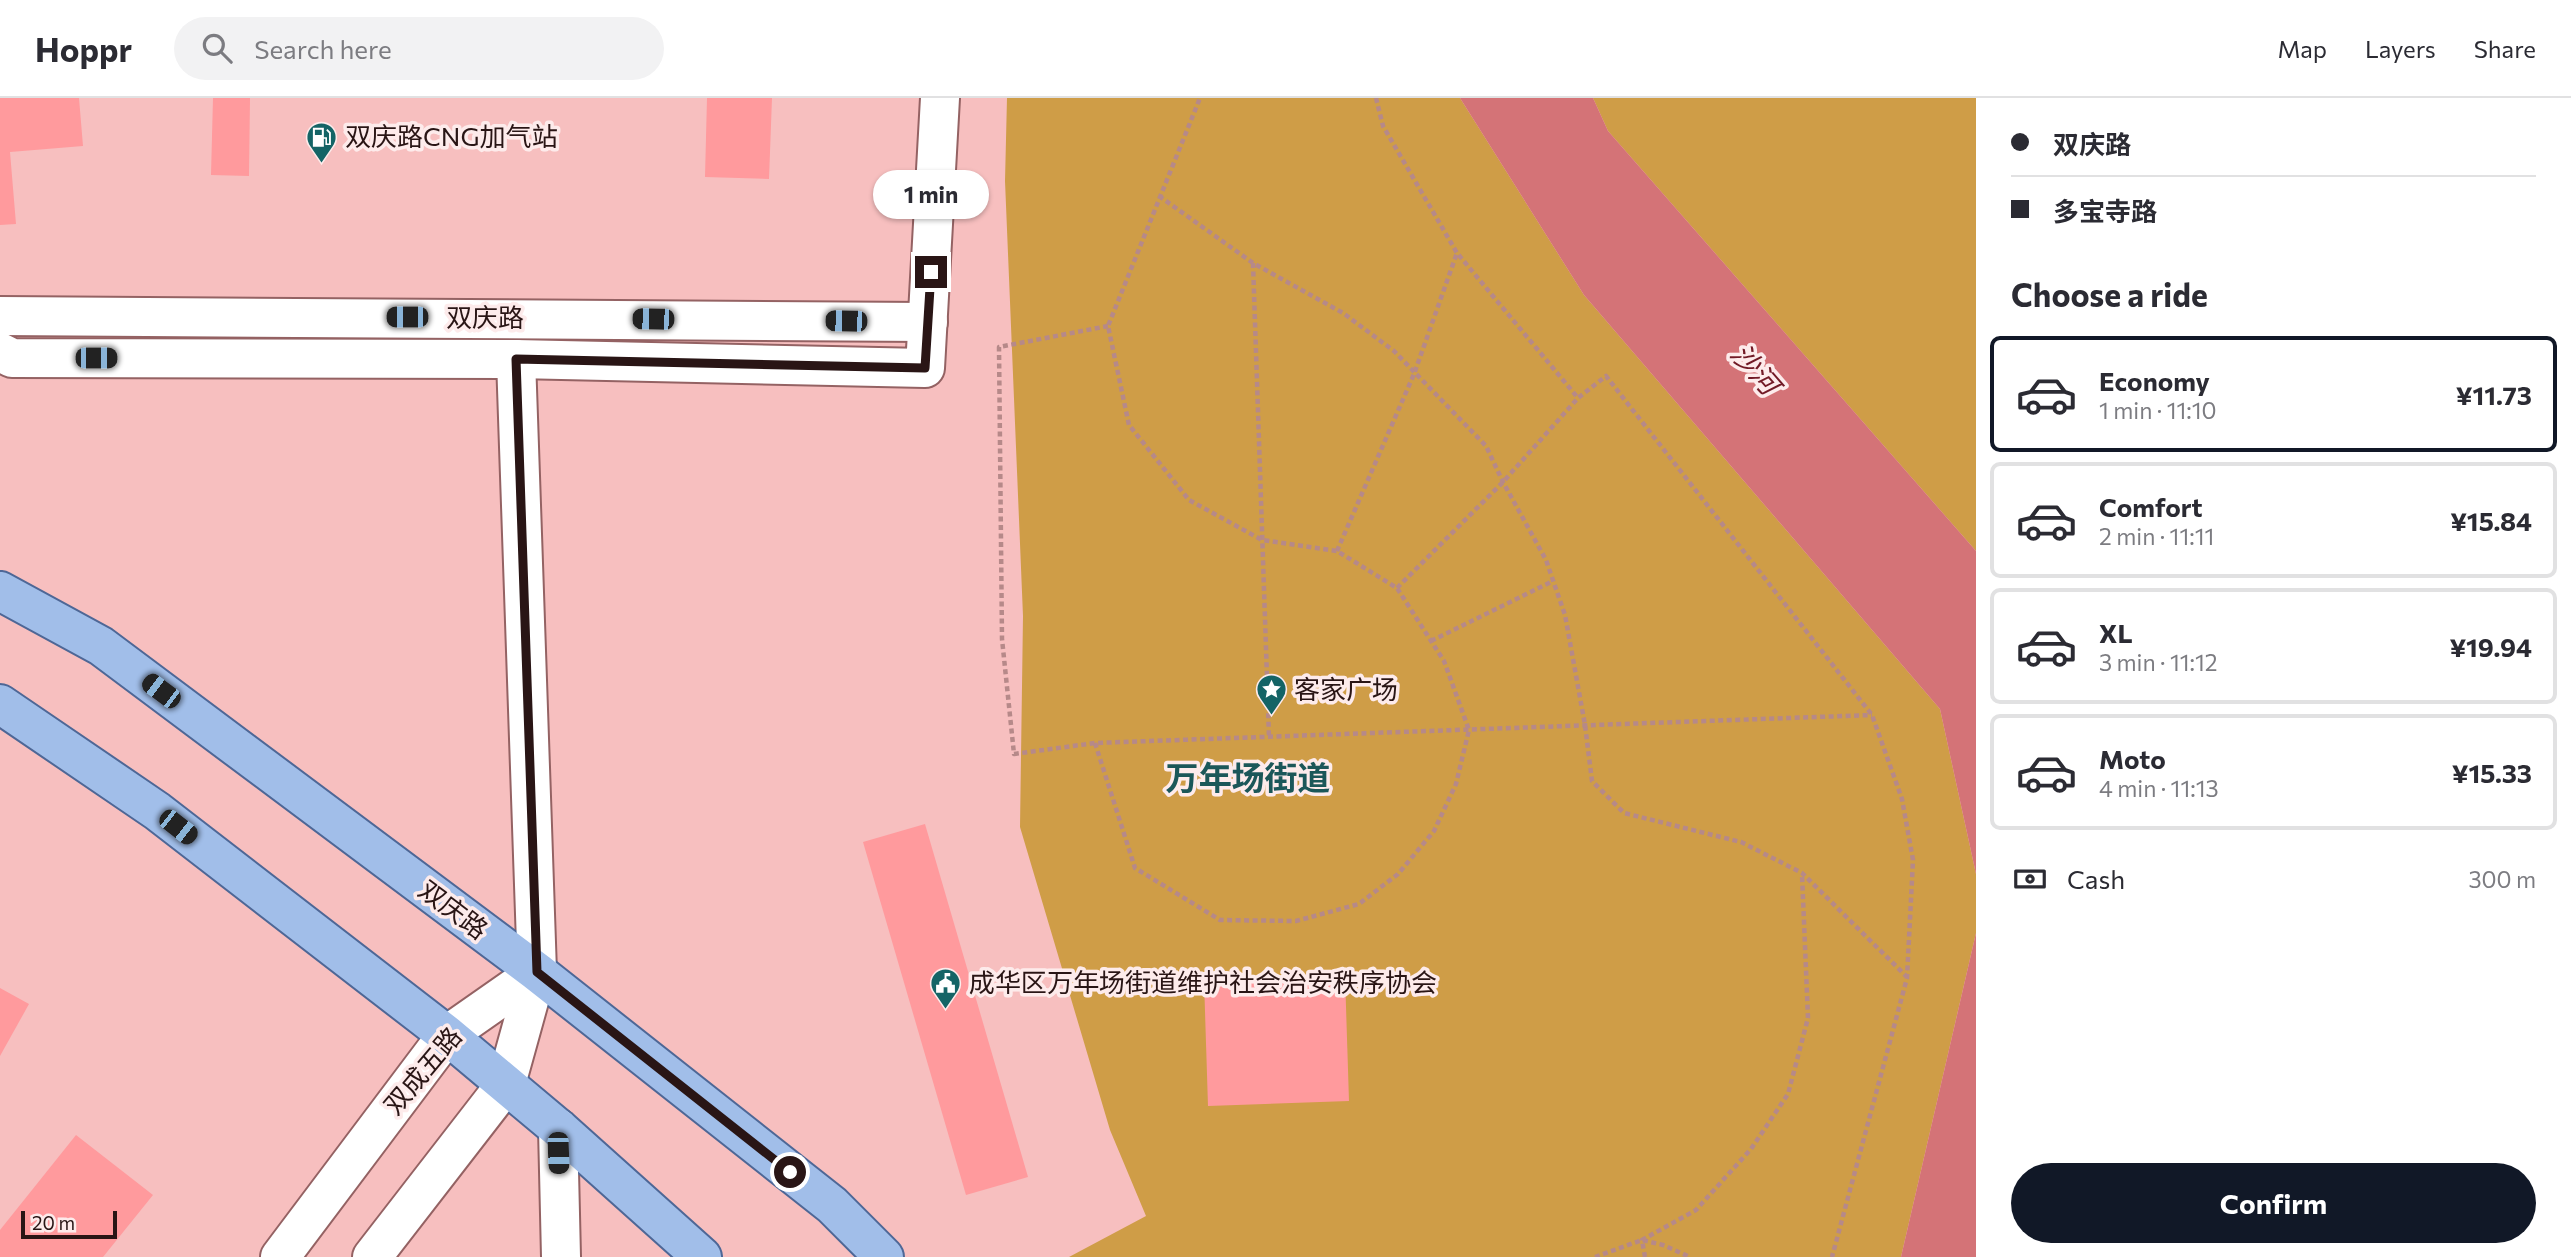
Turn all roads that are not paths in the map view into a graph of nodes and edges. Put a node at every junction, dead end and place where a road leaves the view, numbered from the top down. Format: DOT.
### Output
graph roads {
  1 [pos="940,98"];
  2 [pos="0,316"];
  3 [pos="928,322"];
  4 [pos="0,352"];
  5 [pos="516,359"];
  6 [pos="0,591"];
  7 [pos="0,704"];
  8 [pos="537,972"];
  9 [pos="447,1035"];
  10 [pos="506,1084"];
  11 [pos="558,1128"];
  12 [pos="280,1257"];
  13 [pos="372,1257"];
  14 [pos="561,1257"];
  15 [pos="702,1257"];
  16 [pos="884,1257"];
  1 -- 3 [label="street"];
  2 -- 3 [label="street, 双庆路"];
  3 -- 5 [label="street, 双庆路"];
  4 -- 5 [label="street, 双庆路"];
  5 -- 8 [label="street"];
  6 -- 8 [label="main road, 双庆路"];
  7 -- 9 [label="main road"];
  8 -- 9 [label="street, 双成五路"];
  8 -- 10 [label="street"];
  8 -- 16 [label="main road, 双庆路"];
  9 -- 10 [label="main road"];
  9 -- 12 [label="street, 双成五路"];
  10 -- 11 [label="main road"];
  10 -- 13 [label="street"];
  11 -- 14 [label="street"];
  11 -- 15 [label="main road"];
}
